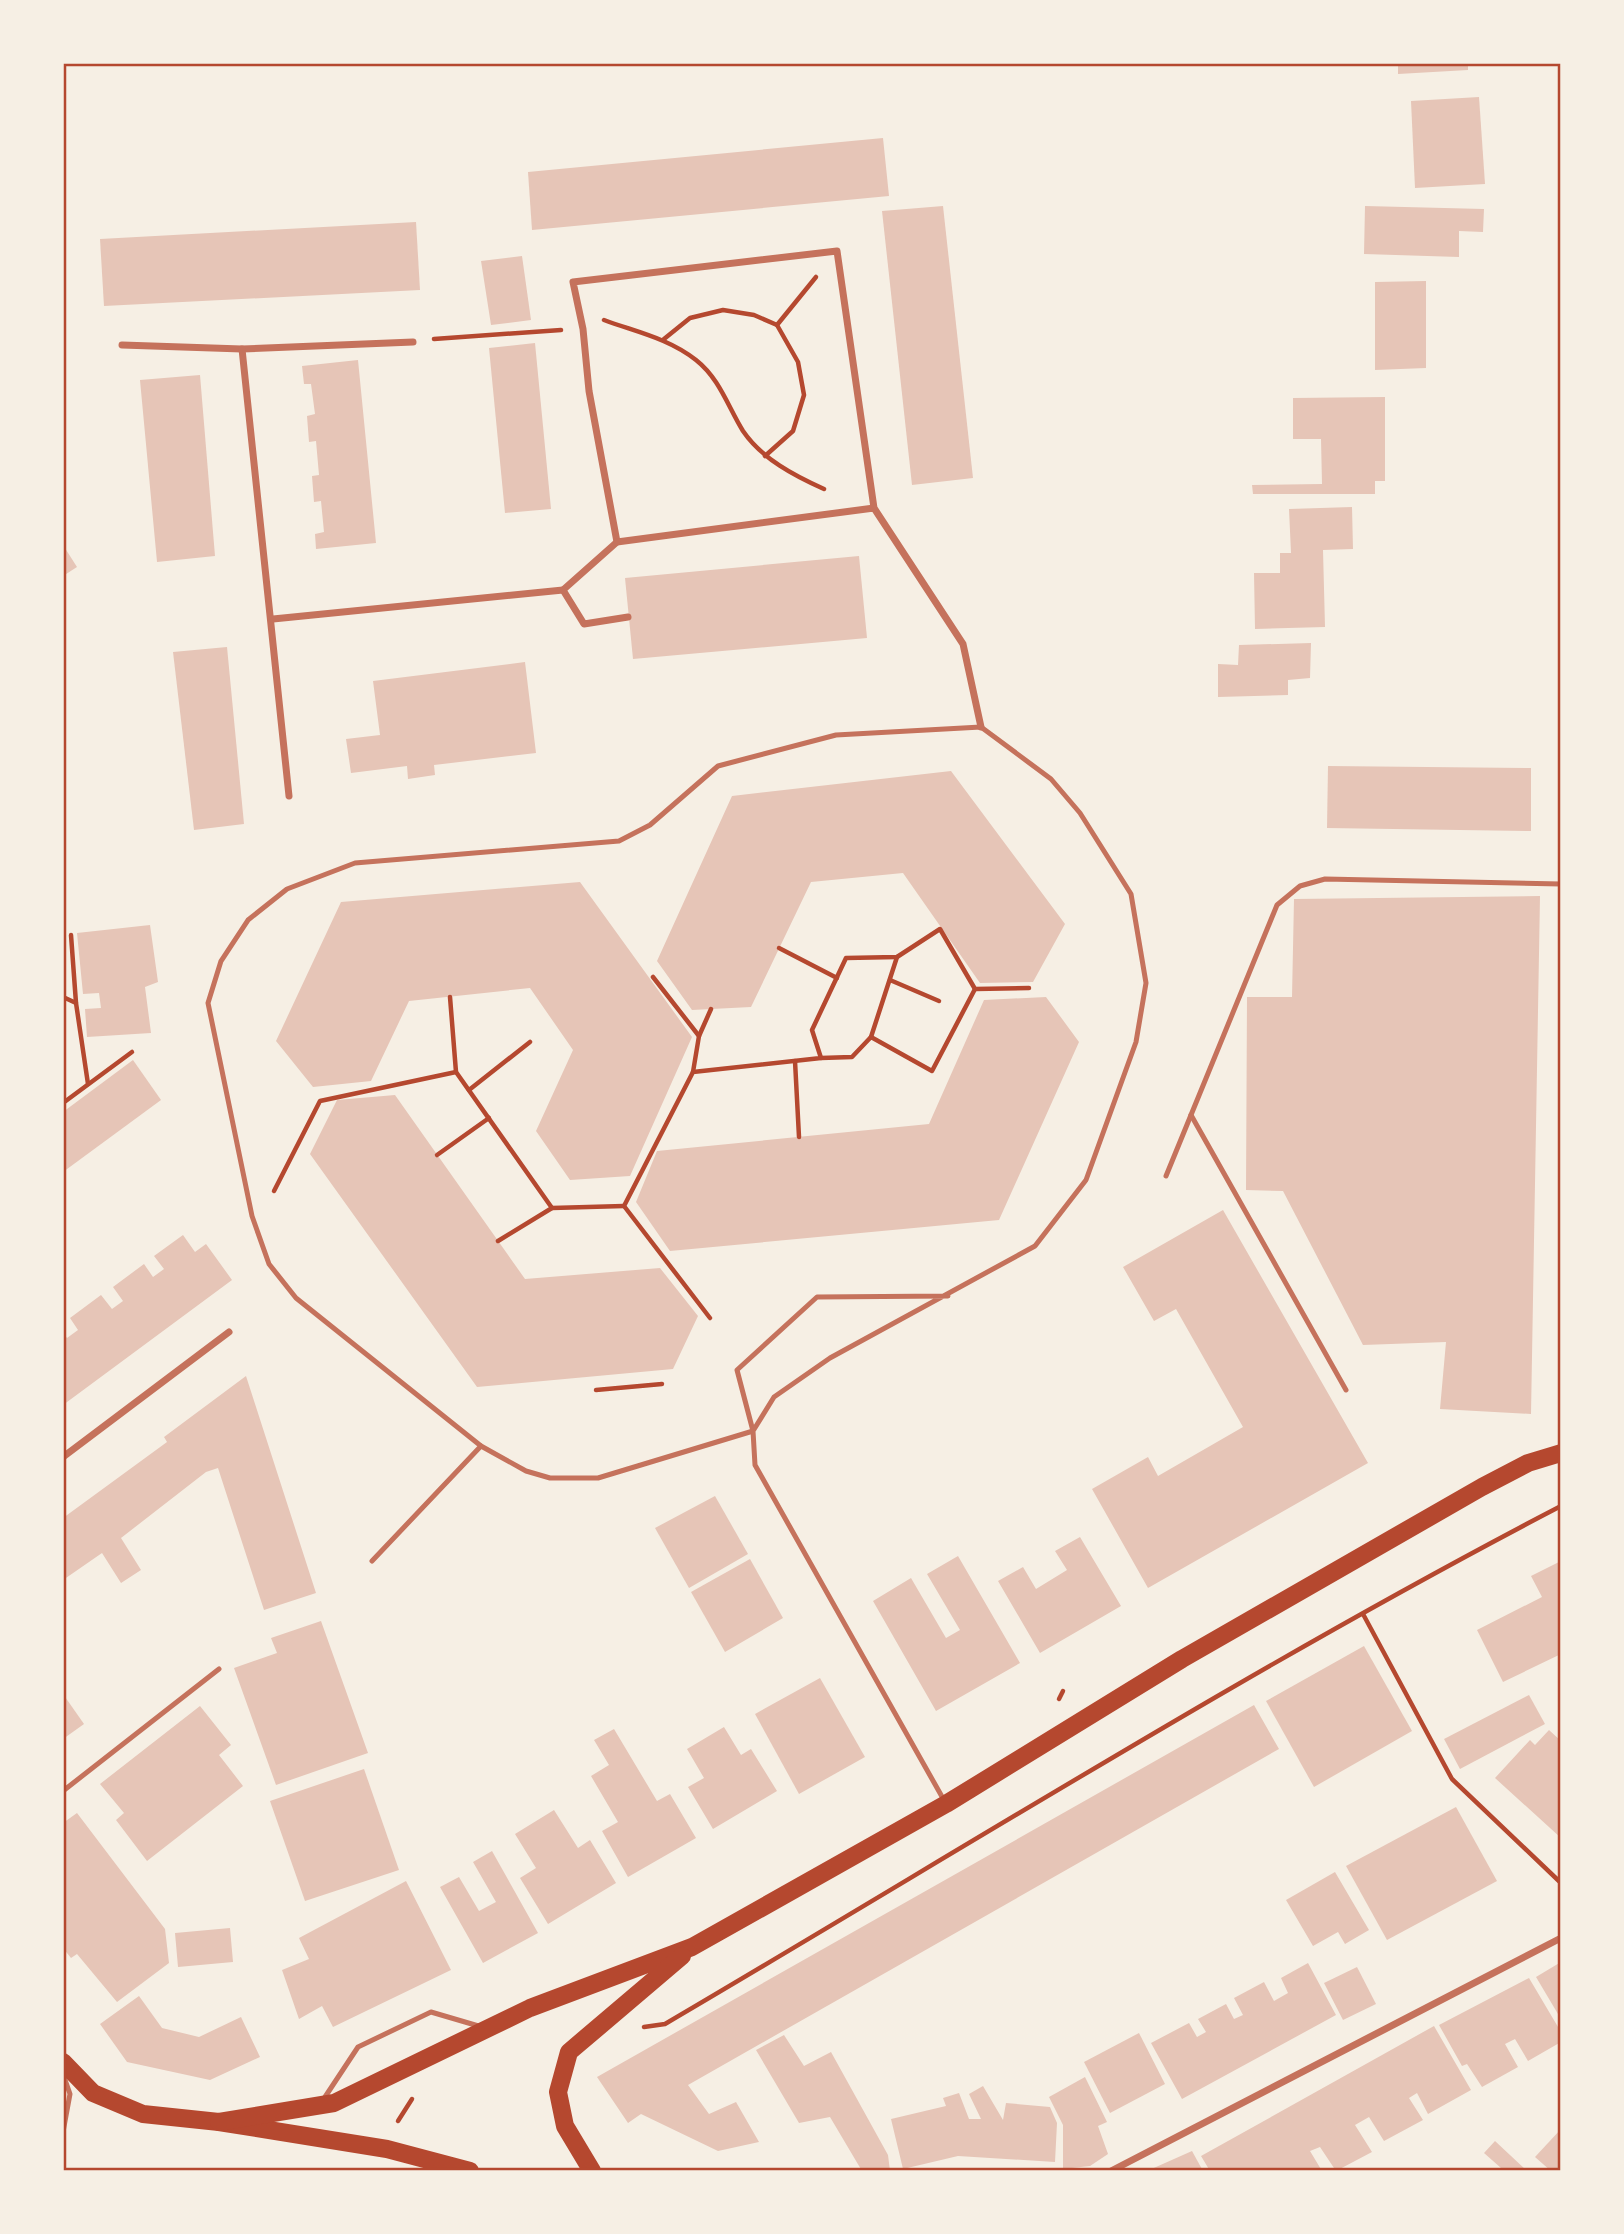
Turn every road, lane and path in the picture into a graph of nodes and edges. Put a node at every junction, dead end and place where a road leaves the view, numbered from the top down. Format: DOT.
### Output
graph roads {
  1 [pos="837,251"];
  2 [pos="580,311"];
  3 [pos="777,325"];
  4 [pos="583,329"];
  5 [pos="664,339"];
  6 [pos="413,342"];
  7 [pos="122,345"];
  8 [pos="242,349"];
  9 [pos="765,456"];
  10 [pos="874,508"];
  11 [pos="844,513"];
  12 [pos="617,542"];
  13 [pos="563,590"];
  14 [pos="628,617"];
  15 [pos="272,619"];
  16 [pos="981,727"];
  17 [pos="289,796"];
  18 [pos="1561,884"];
  19 [pos="71,935"];
  20 [pos="779,948"];
  21 [pos="897,957"];
  22 [pos="653,977"];
  23 [pos="836,978"];
  24 [pos="890,979"];
  25 [pos="1029,988"];
  26 [pos="975,989"];
  27 [pos="450,997"];
  28 [pos="63,998"];
  29 [pos="939,1001"];
  30 [pos="76,1003"];
  31 [pos="711,1009"];
  32 [pos="699,1036"];
  33 [pos="870,1037"];
  34 [pos="530,1042"];
  35 [pos="132,1052"];
  36 [pos="821,1058"];
  37 [pos="795,1061"];
  38 [pos="456,1072"];
  39 [pos="693,1072"];
  40 [pos="88,1084"];
  41 [pos="469,1090"];
  42 [pos="63,1103"];
  43 [pos="1191,1115"];
  44 [pos="489,1118"];
  45 [pos="800,1137"];
  46 [pos="437,1155"];
  47 [pos="1166,1176"];
  48 [pos="275,1191"];
  49 [pos="624,1206"];
  50 [pos="552,1208"];
  51 [pos="498,1241"];
  52 [pos="948,1297"];
  53 [pos="710,1318"];
  54 [pos="229,1332"];
  55 [pos="662,1384"];
  56 [pos="596,1390"];
  57 [pos="1346,1390"];
  58 [pos="753,1431"];
  59 [pos="481,1446"];
  60 [pos="1561,1453"];
  61 [pos="63,1457"];
  62 [pos="1561,1506"];
  63 [pos="372,1561"];
  64 [pos="1363,1614"];
  65 [pos="219,1669"];
  66 [pos="63,1791"];
  67 [pos="946,1804"];
  68 [pos="1561,1883"];
  69 [pos="1561,1938"];
  70 [pos="692,1947"];
  71 [pos="485,2028"];
  72 [pos="633,2028"];
  73 [pos="63,2062"];
  74 [pos="63,2074"];
  75 [pos="411,2100"];
  76 [pos="320,2105"];
  77 [pos="219,2122"];
  78 [pos="393,2130"];
  79 [pos="63,2132"];
  80 [pos="470,2171"];
  81 [pos="592,2171"];
  82 [pos="1111,2171"];
  1 -- 2 [label="street"];
  1 -- 3 [label="path"];
  1 -- 10 [label="street"];
  2 -- 4 [label="street"];
  2 -- 5 [label="path"];
  3 -- 5 [label="path"];
  3 -- 9 [label="path"];
  4 -- 6 [label="path"];
  4 -- 12 [label="street"];
  5 -- 9 [label="path"];
  6 -- 8 [label="street"];
  7 -- 8 [label="street"];
  8 -- 15 [label="street"];
  9 -- 11 [label="path"];
  10 -- 11 [label="street"];
  10 -- 16 [label="street"];
  11 -- 12 [label="street"];
  12 -- 13 [label="street"];
  13 -- 14 [label="street"];
  13 -- 15 [label="street"];
  15 -- 17 [label="street"];
  16 -- 52 [label="lane"];
  16 -- 59 [label="lane"];
  18 -- 43 [label="lane"];
  19 -- 30 [label="path"];
  20 -- 23 [label="path"];
  21 -- 23 [label="path"];
  21 -- 24 [label="path"];
  21 -- 26 [label="path"];
  22 -- 32 [label="path"];
  23 -- 36 [label="path"];
  24 -- 29 [label="path"];
  24 -- 33 [label="path"];
  25 -- 26 [label="path"];
  26 -- 33 [label="path"];
  27 -- 38 [label="path"];
  28 -- 30 [label="path"];
  30 -- 40 [label="path"];
  31 -- 32 [label="path"];
  32 -- 39 [label="path"];
  33 -- 36 [label="path"];
  34 -- 41 [label="path"];
  35 -- 40 [label="path"];
  36 -- 37 [label="path"];
  37 -- 39 [label="path"];
  37 -- 45 [label="path"];
  38 -- 41 [label="path"];
  38 -- 48 [label="path"];
  39 -- 49 [label="path"];
  40 -- 42 [label="path"];
  41 -- 44 [label="path"];
  43 -- 47 [label="lane"];
  43 -- 57 [label="lane"];
  44 -- 46 [label="path"];
  44 -- 50 [label="path"];
  49 -- 50 [label="path"];
  49 -- 53 [label="path"];
  50 -- 51 [label="path"];
  52 -- 58 [label="lane"];
  52 -- 58 [label="lane"];
  54 -- 61 [label="street"];
  55 -- 56 [label="path"];
  58 -- 59 [label="lane"];
  58 -- 67 [label="lane"];
  59 -- 63 [label="lane"];
  60 -- 67 [label="main road"];
  62 -- 64 [label="path"];
  64 -- 68 [label="path"];
  64 -- 72 [label="path"];
  65 -- 66 [label="lane"];
  67 -- 70 [label="main road"];
  69 -- 82 [label="street"];
  70 -- 71 [label="main road"];
  70 -- 81 [label="main road"];
  71 -- 76 [label="main road"];
  71 -- 76 [label="lane"];
  73 -- 77 [label="main road"];
  74 -- 79 [label="lane"];
  75 -- 78 [label="path"];
  76 -- 77 [label="main road"];
  77 -- 80 [label="main road"];
}
